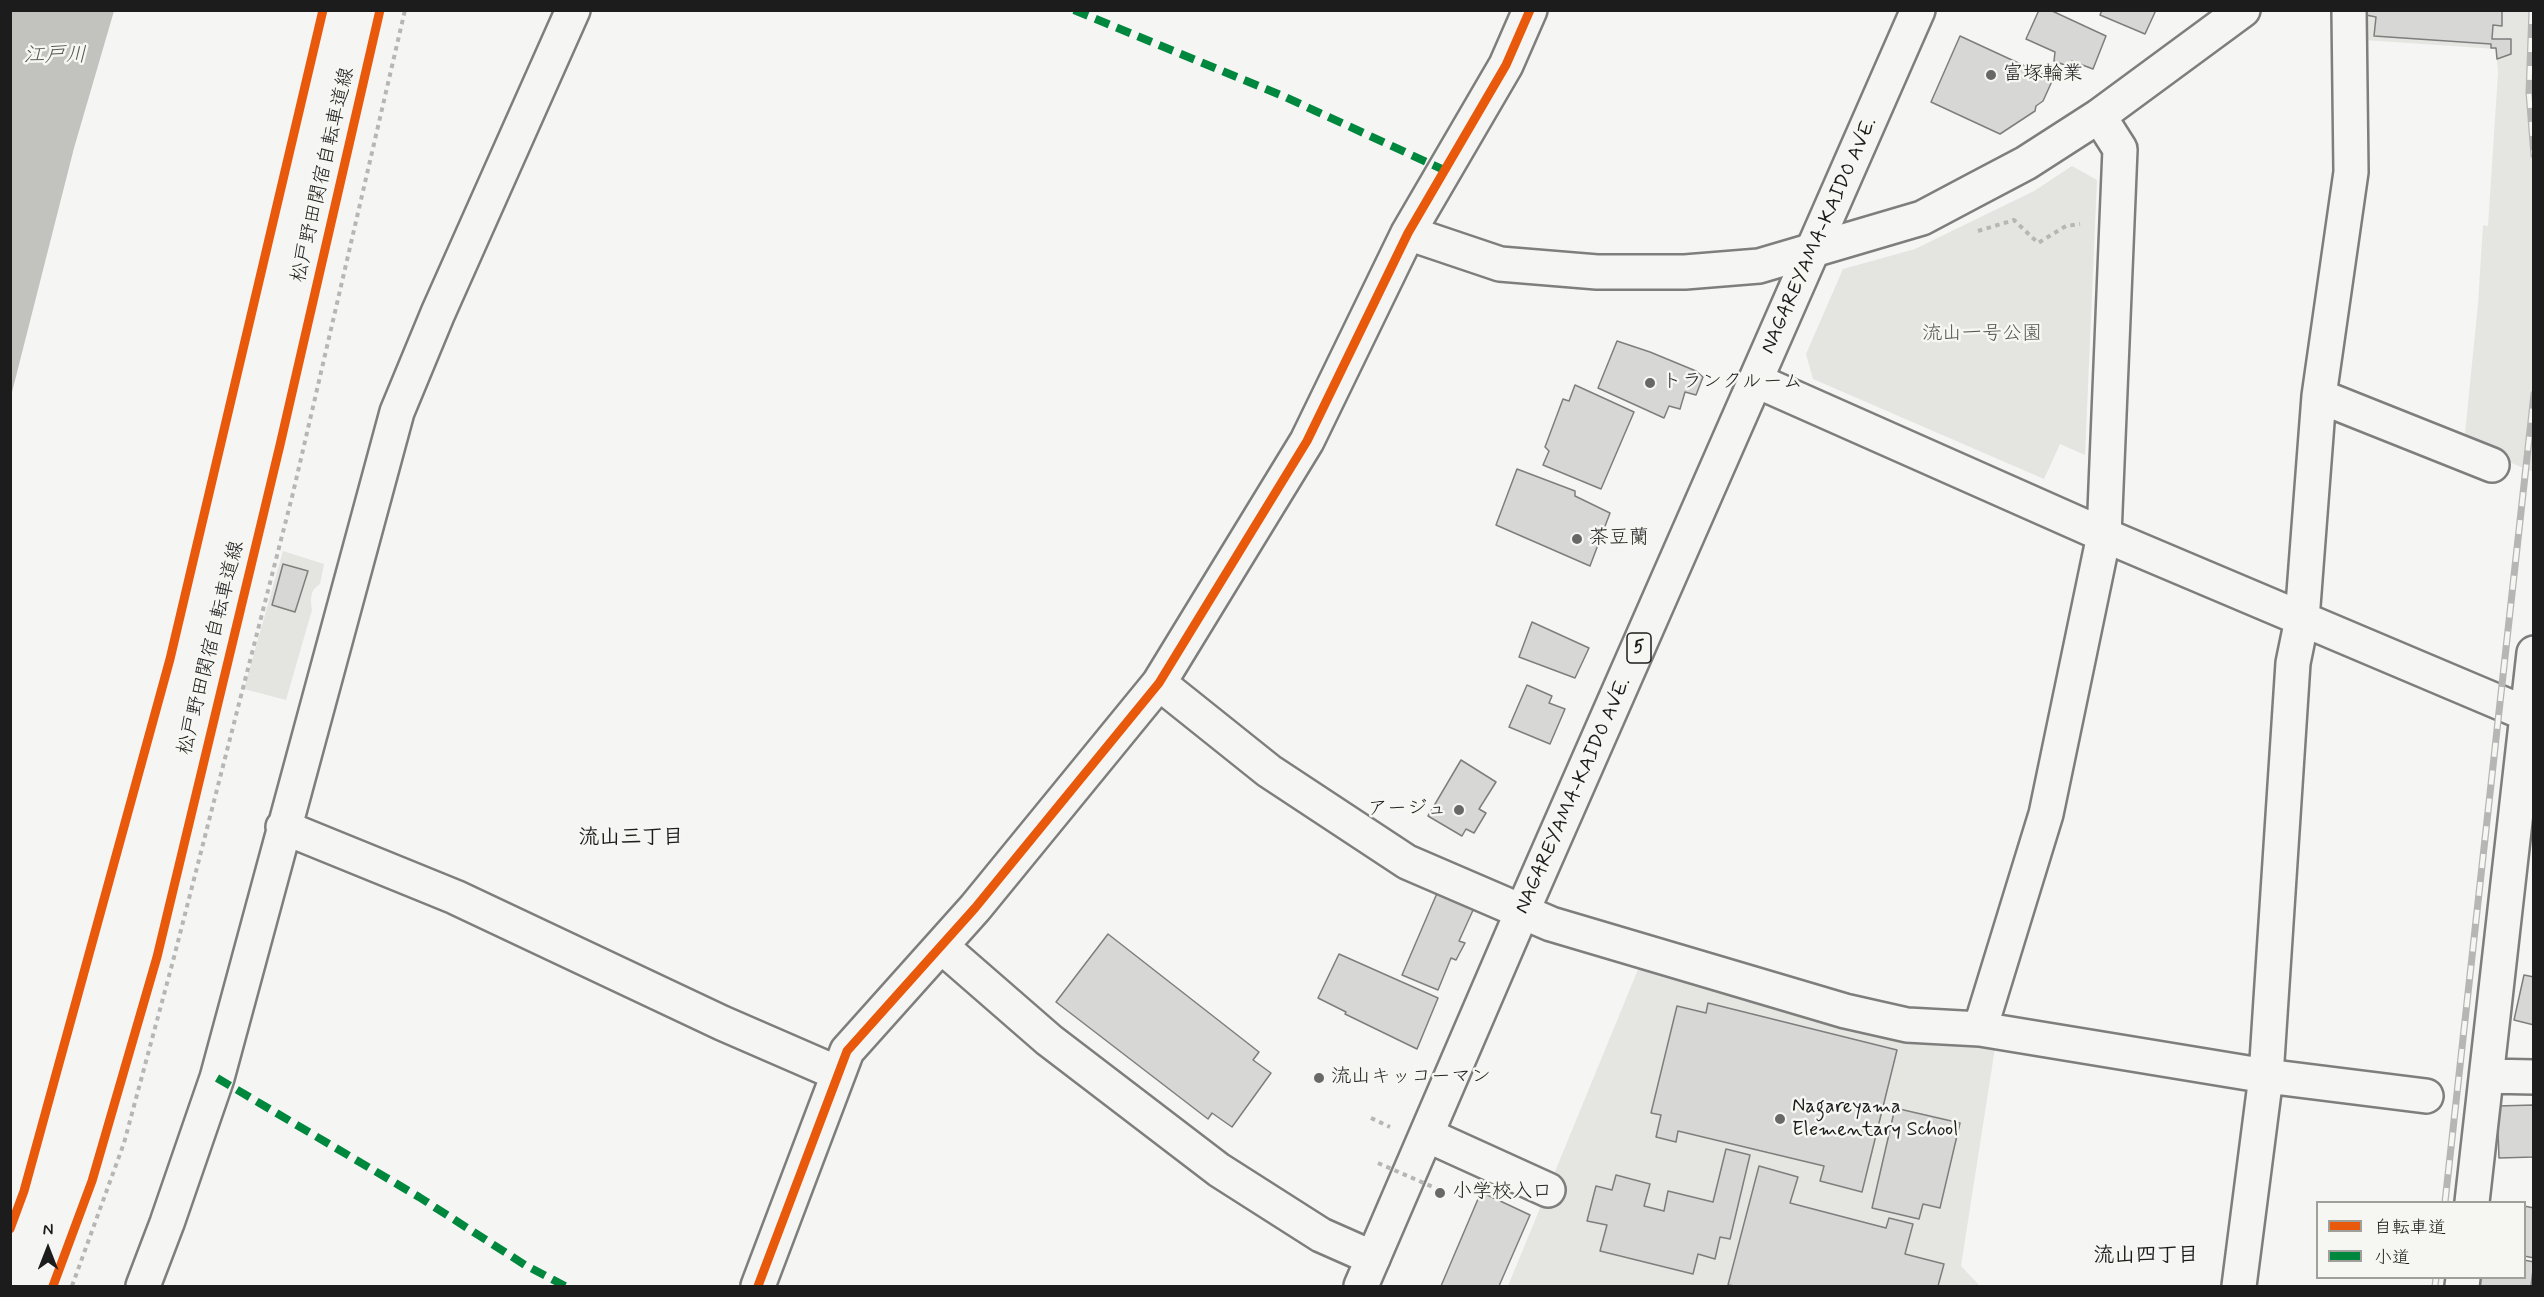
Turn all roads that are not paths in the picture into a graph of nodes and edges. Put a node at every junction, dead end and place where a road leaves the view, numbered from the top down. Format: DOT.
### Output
graph roads {
  1 [pos="573,10"];
  2 [pos="1530,10"];
  3 [pos="1918,10"];
  4 [pos="2243,10"];
  5 [pos="2349,10"];
  6 [pos="2099,116"];
  7 [pos="1408,233"];
  8 [pos="1815,249"];
  9 [pos="1757,381"];
  10 [pos="2319,396"];
  11 [pos="2492,465"];
  12 [pos="2104,535"];
  13 [pos="2302,619"];
  14 [pos="2534,652"];
  15 [pos="1159,683"];
  16 [pos="2530,716"];
  17 [pos="283,827"];
  18 [pos="1522,912"];
  19 [pos="941,946"];
  20 [pos="1980,1029"];
  21 [pos="837,1073"];
  22 [pos="2266,1076"];
  23 [pos="2487,1076"];
  24 [pos="2534,1077"];
  25 [pos="2426,1096"];
  26 [pos="1427,1135"];
  27 [pos="1548,1190"];
  28 [pos="2472,1201"];
  29 [pos="1367,1272"];
  30 [pos="143,1287"];
  31 [pos="758,1287"];
  32 [pos="2239,1287"];
  1 -- 17 [label="street"];
  2 -- 7 [label="street"];
  3 -- 8 [label="street, NAGAREYAMA-KAIDO AVE. / 5"];
  4 -- 6 [label="street"];
  5 -- 10 [label="street"];
  6 -- 8 [label="street"];
  6 -- 12 [label="street"];
  7 -- 8 [label="street"];
  7 -- 15 [label="street"];
  8 -- 9 [label="street, NAGAREYAMA-KAIDO AVE. / 5"];
  9 -- 12 [label="street"];
  9 -- 18 [label="street, NAGAREYAMA-KAIDO AVE. / 5"];
  10 -- 11 [label="street"];
  10 -- 13 [label="street"];
  12 -- 13 [label="street"];
  12 -- 20 [label="street"];
  13 -- 16 [label="street"];
  13 -- 22 [label="street"];
  14 -- 16 [label="street"];
  15 -- 18 [label="street"];
  15 -- 19 [label="street"];
  16 -- 23 [label="street"];
  17 -- 21 [label="street"];
  17 -- 30 [label="street"];
  18 -- 20 [label="street"];
  18 -- 26 [label="street, NAGAREYAMA-KAIDO AVE. / 5"];
  19 -- 21 [label="street"];
  19 -- 29 [label="street"];
  20 -- 22 [label="street"];
  21 -- 31 [label="street"];
  22 -- 25 [label="street"];
  22 -- 32 [label="street"];
  23 -- 24 [label="street"];
  23 -- 28 [label="street"];
  26 -- 27 [label="street"];
  26 -- 29 [label="street, NAGAREYAMA-KAIDO AVE. / 5"];
}
